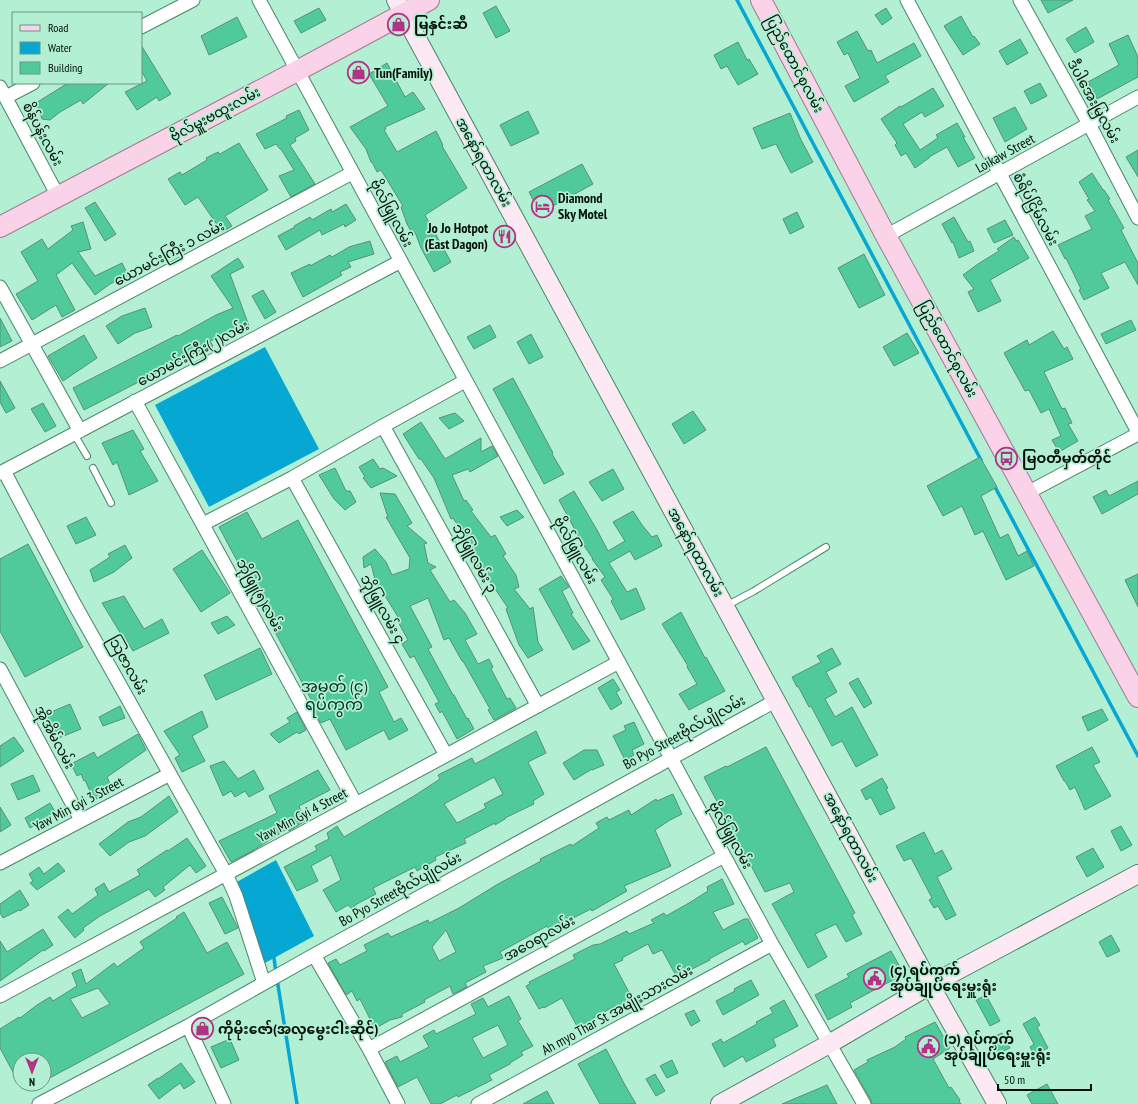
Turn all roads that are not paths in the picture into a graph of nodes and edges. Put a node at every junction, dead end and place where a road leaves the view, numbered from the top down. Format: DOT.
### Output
graph roads {
  1 [pos="193,0"];
  2 [pos="259,0"];
  3 [pos="429,0"];
  4 [pos="761,0"];
  5 [pos="907,0"];
  6 [pos="1020,0"];
  7 [pos="400,7"];
  8 [pos="142,26"];
  9 [pos="297,71"];
  10 [pos="30,84"];
  11 [pos="3,92"];
  12 [pos="1138,97"];
  13 [pos="1089,124"];
  14 [pos="352,173"];
  15 [pos="1000,174"];
  16 [pos="58,196"];
  17 [pos="1138,218"];
  18 [pos="0,227"];
  19 [pos="886,236"];
  20 [pos="401,261"];
  21 [pos="0,287"];
  22 [pos="32,344"];
  23 [pos="0,361"];
  24 [pos="465,381"];
  25 [pos="135,401"];
  26 [pos="383,426"];
  27 [pos="77,432"];
  28 [pos="1138,433"];
  29 [pos="87,456"];
  30 [pos="93,468"];
  31 [pos="2,472"];
  32 [pos="292,478"];
  33 [pos="1027,493"];
  34 [pos="111,503"];
  35 [pos="202,524"];
  36 [pos="826,547"];
  37 [pos="726,606"];
  38 [pos="619,662"];
  39 [pos="0,669"];
  40 [pos="1138,697"];
  41 [pos="777,700"];
  42 [pos="538,706"];
  43 [pos="446,756"];
  44 [pos="671,758"];
  45 [pos="170,774"];
  46 [pos="356,804"];
  47 [pos="81,820"];
  48 [pos="724,856"];
  49 [pos="0,863"];
  50 [pos="226,874"];
  51 [pos="1138,874"];
  52 [pos="772,944"];
  53 [pos="314,955"];
  54 [pos="264,983"];
  55 [pos="930,985"];
  56 [pos="0,996"];
  57 [pos="188,1026"];
  58 [pos="829,1044"];
  59 [pos="369,1049"];
  60 [pos="39,1104"];
  61 [pos="224,1104"];
  62 [pos="398,1104"];
  63 [pos="478,1104"];
  64 [pos="720,1104"];
  65 [pos="864,1104"];
  66 [pos="997,1104"];
  1 -- 8 [label="street"];
  2 -- 9 [label="street, ဗိုလ်ဖြူလမ်း"];
  3 -- 7 [label="main road, ဗိုလ်မှူးဗထူးလမ်း"];
  4 -- 19 [label="main road, ပြည်ထောင်စုလမ်း"];
  5 -- 15 [label="street, စံရိပ်ငြိမ်လမ်း"];
  6 -- 13 [label="street, ဒီပါအေးမြလမ်း"];
  7 -- 9 [label="main road, ဗိုလ်မှူးဗထူးလမ်း"];
  7 -- 37 [label="main road, အနော်ရထာလမ်း"];
  9 -- 14 [label="street, ဗိုလ်ဖြူလမ်း"];
  9 -- 16 [label="main road, ဗိုလ်မှူးဗထူးလမ်း"];
  10 -- 11 [label="street"];
  11 -- 16 [label="street, စိန်ပန်းလမ်း"];
  12 -- 13 [label="street, Loikaw Street"];
  13 -- 15 [label="street, Loikaw Street"];
  13 -- 17 [label="street, ဒီပါအေးမြလမ်း"];
  14 -- 20 [label="street, ဗိုလ်ဖြူလမ်း"];
  14 -- 22 [label="street, ယောမင်းကြီး ၁ လမ်း"];
  15 -- 19 [label="street, Loikaw Street"];
  15 -- 28 [label="street, စံရိပ်ငြိမ်လမ်း"];
  16 -- 18 [label="main road, ဗိုလ်မှူးဗထူးလမ်း"];
  19 -- 33 [label="main road, ပြည်ထောင်စုလမ်း"];
  20 -- 24 [label="street, ဗိုလ်ဖြူလမ်း"];
  20 -- 25 [label="street, ယောမင်းကြီး(၂)လမ်း"];
  21 -- 22 [label="street"];
  22 -- 23 [label="street, ယောမင်းကြီး ၁ လမ်း"];
  22 -- 27 [label="street"];
  24 -- 26 [label="street"];
  24 -- 38 [label="street, ဗိုလ်ဖြူလမ်း"];
  25 -- 27 [label="street, ယောမင်းကြီး(၂)လမ်း"];
  25 -- 35 [label="street, ဘိုဖြူ(၅)လမ်း"];
  26 -- 32 [label="street"];
  26 -- 42 [label="street, ဘိုဖြူလမ်း ၃"];
  27 -- 29 [label="lane"];
  27 -- 31 [label="street, ယောမင်းကြီး(၂)လမ်း"];
  28 -- 33 [label="street"];
  30 -- 34 [label="lane"];
  31 -- 45 [label="street, သြဇာလမ်း"];
  32 -- 35 [label="street"];
  32 -- 43 [label="street, ဘိုဖြူလမ်း ၄"];
  33 -- 40 [label="main road, ပြည်ထောင်စုလမ်း"];
  35 -- 46 [label="street, ဘိုဖြူ(၅)လမ်း"];
  36 -- 37 [label="lane"];
  37 -- 41 [label="main road, အနော်ရထာလမ်း"];
  38 -- 42 [label="street, Yaw Min Gyi 4 Street"];
  38 -- 44 [label="street, ဗိုလ်ဖြူလမ်း"];
  39 -- 47 [label="street, အိုအိမ်လမ်း"];
  41 -- 44 [label="street, Bo Pyo Streetဗိုလ်ပျိုလမ်း"];
  41 -- 55 [label="main road, အနော်ရထာလမ်း"];
  42 -- 43 [label="street, Yaw Min Gyi 4 Street"];
  43 -- 46 [label="street, Yaw Min Gyi 4 Street"];
  44 -- 48 [label="street, ဗိုလ်ဖြူလမ်း"];
  44 -- 53 [label="street, Bo Pyo Streetဗိုလ်ပျိုလမ်း"];
  45 -- 47 [label="street, Yaw Min Gyi 3 Street"];
  45 -- 50 [label="street, သြဇာလမ်း"];
  46 -- 50 [label="street, Yaw Min Gyi 4 Street"];
  47 -- 49 [label="street, Yaw Min Gyi 3 Street"];
  48 -- 52 [label="street, ဗိုလ်ဖြူလမ်း"];
  48 -- 59 [label="street, အဝေရာလမ်း"];
  50 -- 54 [label="street, သြဇာလမ်း"];
  50 -- 56 [label="street, Yaw Min Gyi 4 Street"];
  51 -- 55 [label="main road"];
  52 -- 58 [label="street, ဗိုလ်ဖြူလမ်း"];
  52 -- 63 [label="street, Ah myo Thar St အမျိုးသားလမ်း"];
  53 -- 54 [label="street, Bo Pyo Streetဗိုလ်ပျိုလမ်း"];
  53 -- 59 [label="street"];
  54 -- 57 [label="street, Bo Pyo Streetဗိုလ်ပျိုလမ်း"];
  55 -- 58 [label="main road"];
  55 -- 66 [label="main road, အနော်ရထာလမ်း"];
  57 -- 60 [label="street, Bo Pyo Streetဗိုလ်ပျိုလမ်း"];
  57 -- 61 [label="street"];
  58 -- 64 [label="main road"];
  58 -- 65 [label="street, ဗိုလ်ဖြူလမ်း"];
  59 -- 62 [label="street"];
}
